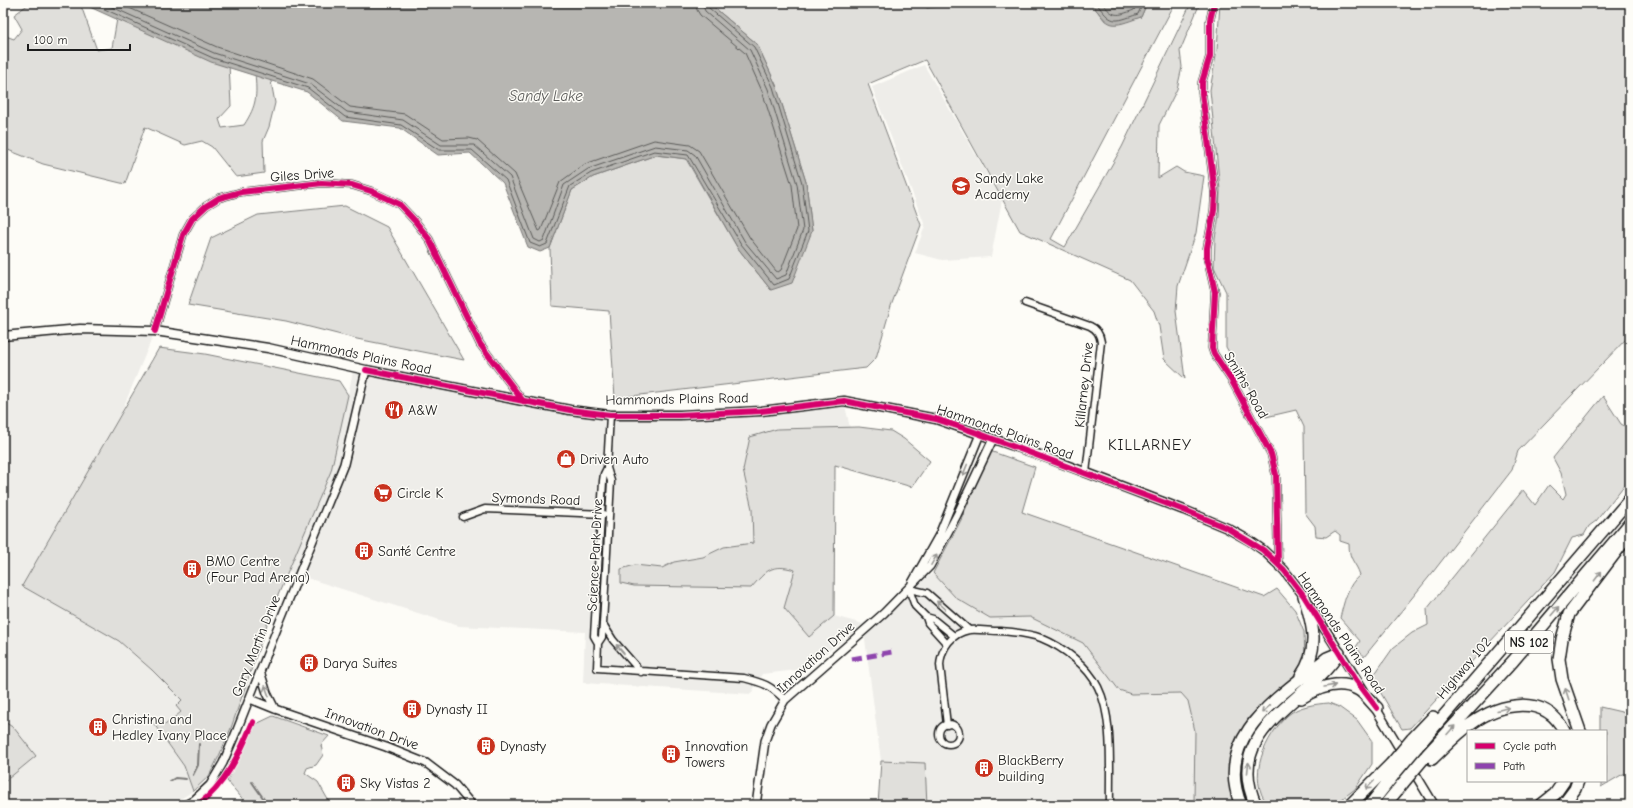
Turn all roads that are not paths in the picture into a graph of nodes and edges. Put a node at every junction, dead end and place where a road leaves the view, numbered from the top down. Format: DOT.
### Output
graph roads {
  1 [pos="1214,3"];
  2 [pos="1025,303"];
  3 [pos="155,331"];
  4 [pos="3,336"];
  5 [pos="366,370"];
  6 [pos="523,401"];
  7 [pos="610,415"];
  8 [pos="980,434"];
  9 [pos="993,439"];
  10 [pos="607,468"];
  11 [pos="1086,472"];
  12 [pos="1630,499"];
  13 [pos="600,514"];
  14 [pos="609,515"];
  15 [pos="463,517"];
  16 [pos="1630,523"];
  17 [pos="1630,534"];
  18 [pos="1278,564"];
  19 [pos="909,589"];
  20 [pos="1304,596"];
  21 [pos="926,617"];
  22 [pos="603,624"];
  23 [pos="969,630"];
  24 [pos="954,636"];
  25 [pos="598,643"];
  26 [pos="947,644"];
  27 [pos="1339,653"];
  28 [pos="260,671"];
  29 [pos="640,672"];
  30 [pos="1296,684"];
  31 [pos="250,698"];
  32 [pos="785,700"];
  33 [pos="1283,708"];
  34 [pos="1376,708"];
  35 [pos="275,709"];
  36 [pos="947,725"];
  37 [pos="1564,730"];
  38 [pos="1580,730"];
  39 [pos="1426,761"];
  40 [pos="1394,768"];
  41 [pos="1563,782"];
  42 [pos="1578,782"];
  43 [pos="195,802"];
  44 [pos="185,805"];
  45 [pos="472,805"];
  46 [pos="756,805"];
  47 [pos="1110,805"];
  48 [pos="1241,805"];
  49 [pos="1256,805"];
  50 [pos="1350,805"];
  51 [pos="1370,805"];
  52 [pos="1386,805"];
  53 [pos="1434,805"];
  54 [pos="1541,805"];
  55 [pos="1563,805"];
  1 -- 18 [label="street, Smiths Road"];
  2 -- 11 [label="street, Killarney Drive"];
  3 -- 4 [label="main road, Hammonds Plains Road"];
  3 -- 5 [label="main road, Hammonds Plains Road"];
  3 -- 6 [label="street, Giles Drive"];
  5 -- 6 [label="main road, Hammonds Plains Road"];
  5 -- 28 [label="street, Gary Martin Drive"];
  6 -- 7 [label="main road, Hammonds Plains Road"];
  7 -- 8 [label="main road, Hammonds Plains Road"];
  7 -- 10 [label="street, Science Park Drive"];
  8 -- 9 [label="main road, Hammonds Plains Road"];
  8 -- 19 [label="street, Innovation Drive, one-way"];
  9 -- 11 [label="main road, Hammonds Plains Road"];
  19 -- 9 [label="street, Innovation Drive, one-way"];
  10 -- 13 [label="street, Science Park Drive"];
  10 -- 14 [label="street, Science Park Drive"];
  11 -- 18 [label="main road, Hammonds Plains Road"];
  12 -- 40 [label="highway, Highway 102 / NS 102, bridge"];
  13 -- 14 [label="street, Symonds Road"];
  13 -- 15 [label="street, Symonds Road"];
  13 -- 25 [label="street, Science Park Drive"];
  14 -- 22 [label="street, Science Park Drive"];
  39 -- 16 [label="highway, NS 102, one-way"];
  38 -- 17 [label="highway, one-way"];
  18 -- 20 [label="main road, Hammonds Plains Road"];
  19 -- 21 [label="street"];
  23 -- 19 [label="street, one-way"];
  19 -- 32 [label="street, Innovation Drive"];
  20 -- 27 [label="main road, Hammonds Plains Road"];
  20 -- 30 [label="highway"];
  21 -- 24 [label="street"];
  21 -- 26 [label="street"];
  22 -- 25 [label="street, Science Park Drive"];
  29 -- 22 [label="street, one-way"];
  23 -- 24 [label="street"];
  23 -- 47 [label="street"];
  24 -- 26 [label="street"];
  25 -- 29 [label="street, Science Park Drive"];
  26 -- 36 [label="street"];
  27 -- 30 [label="highway"];
  27 -- 33 [label="highway"];
  27 -- 34 [label="main road, Hammonds Plains Road"];
  28 -- 31 [label="street, Gary Martin Drive"];
  35 -- 28 [label="street, one-way"];
  29 -- 32 [label="street"];
  30 -- 48 [label="highway, one-way"];
  31 -- 35 [label="street, Innovation Drive"];
  31 -- 43 [label="street, Gary Martin Drive"];
  32 -- 46 [label="street, Innovation Drive"];
  33 -- 34 [label="highway, one-way"];
  49 -- 33 [label="highway, one-way"];
  34 -- 53 [label="main road, Hammonds Plains Road"];
  35 -- 45 [label="street, Innovation Drive"];
  39 -- 37 [label="highway, one-way"];
  39 -- 52 [label="highway, NS 102, bridge"];
  40 -- 50 [label="highway, one-way"];
  40 -- 51 [label="highway, Highway 102 / NS 102"];
  41 -- 54 [label="highway"];
  42 -- 55 [label="highway"];
  43 -- 44 [label="street, Gary Martin Drive"];
}
